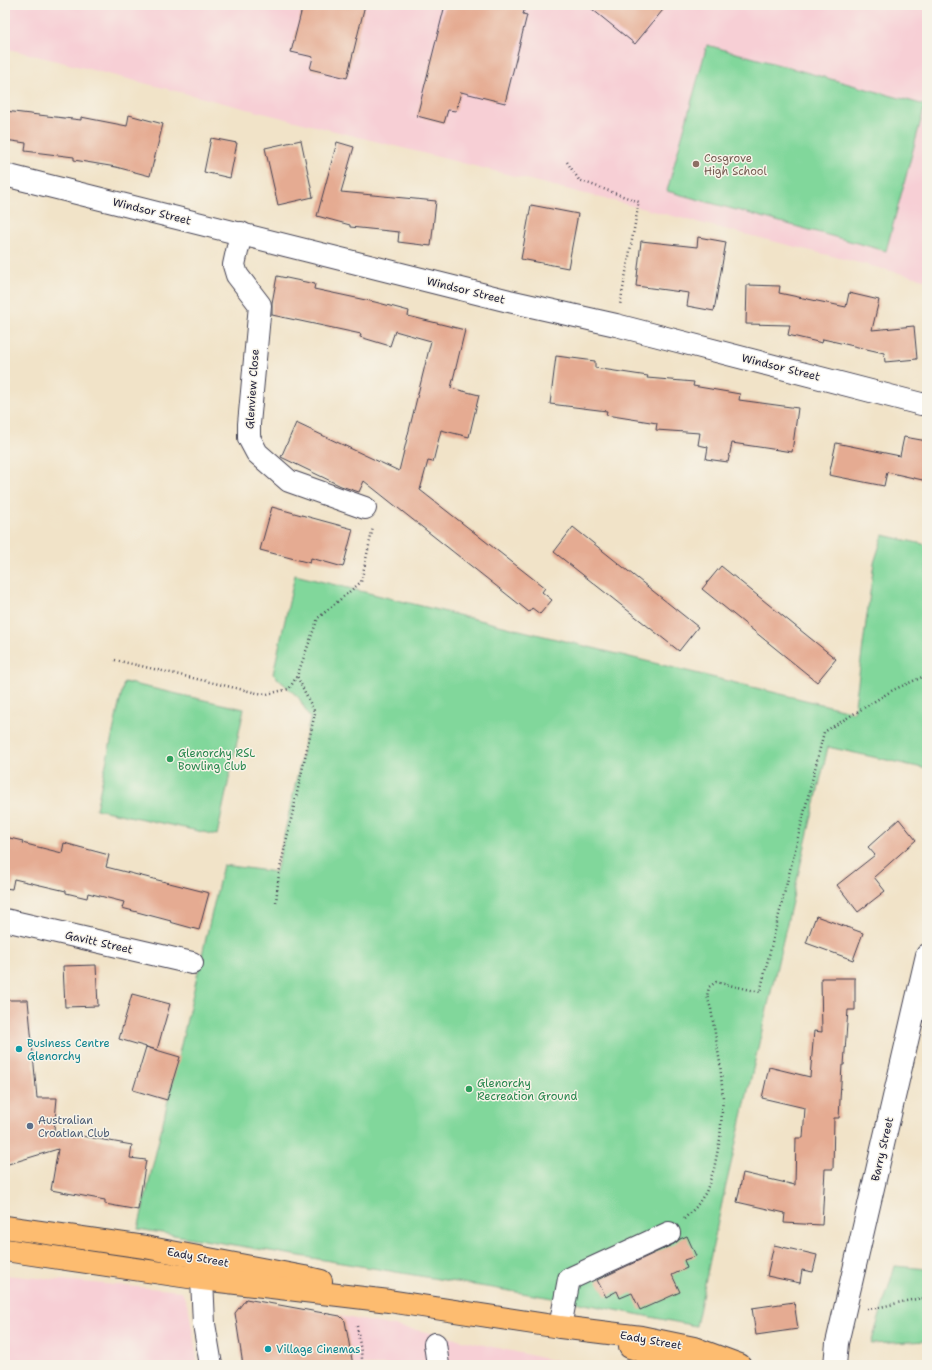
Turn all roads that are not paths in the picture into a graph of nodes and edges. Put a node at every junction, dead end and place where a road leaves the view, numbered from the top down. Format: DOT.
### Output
graph roads {
  1 [pos="5,175"];
  2 [pos="241,233"];
  3 [pos="927,404"];
  4 [pos="365,508"];
  5 [pos="5,920"];
  6 [pos="927,955"];
  7 [pos="192,964"];
  8 [pos="5,1227"];
  9 [pos="669,1233"];
  10 [pos="10,1252"];
  11 [pos="202,1279"];
  12 [pos="389,1301"];
  13 [pos="560,1327"];
  14 [pos="837,1343"];
  15 [pos="211,1365"];
  16 [pos="686,1365"];
  17 [pos="740,1365"];
  18 [pos="820,1365"];
  19 [pos="836,1365"];
  1 -- 2 [label="street, Windsor Street"];
  2 -- 3 [label="street, Windsor Street"];
  2 -- 4 [label="street, Glenview Close"];
  5 -- 7 [label="street, Gavitt Street"];
  6 -- 14 [label="street, Barry Street"];
  8 -- 12 [label="main road, Eady Street"];
  9 -- 13 [label="street"];
  10 -- 11 [label="main road, Eady Street"];
  11 -- 12 [label="main road, Eady Street"];
  11 -- 15 [label="street"];
  12 -- 13 [label="main road, Eady Street"];
  13 -- 16 [label="main road, Eady Street"];
  13 -- 17 [label="main road, Eady Street"];
  14 -- 18 [label="street, Barry Street"];
  14 -- 19 [label="street, Barry Street"];
}
